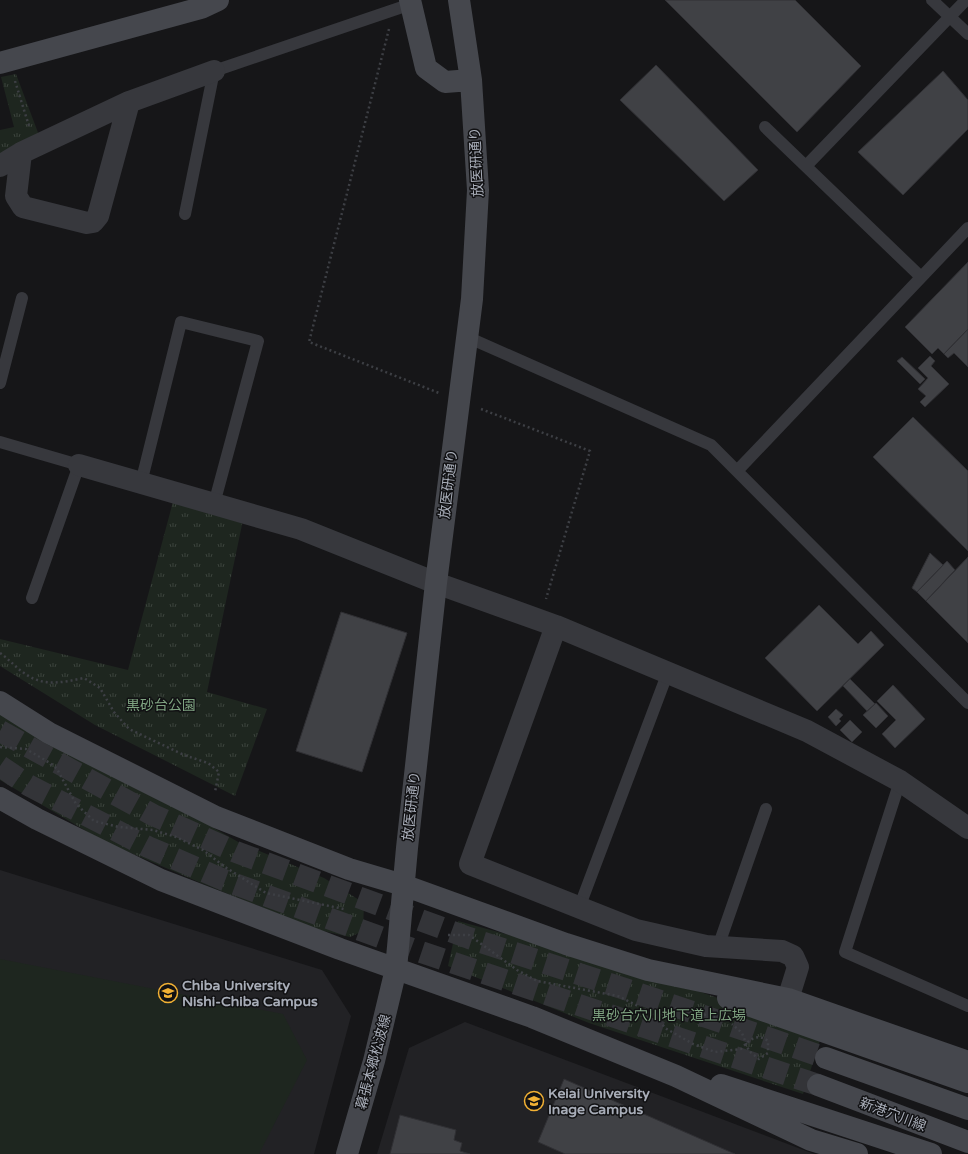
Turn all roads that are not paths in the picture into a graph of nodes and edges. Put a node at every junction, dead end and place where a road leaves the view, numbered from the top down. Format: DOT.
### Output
graph roads {
  1 [pos="218,0"];
  2 [pos="459,0"];
  3 [pos="932,0"];
  4 [pos="966,0"];
  5 [pos="405,4"];
  6 [pos="950,16"];
  7 [pos="968,34"];
  8 [pos="4,62"];
  9 [pos="214,71"];
  10 [pos="471,80"];
  11 [pos="129,102"];
  12 [pos="765,128"];
  13 [pos="28,149"];
  14 [pos="0,166"];
  15 [pos="806,166"];
  16 [pos="185,214"];
  17 [pos="968,228"];
  18 [pos="921,277"];
  19 [pos="22,298"];
  20 [pos="467,336"];
  21 [pos="0,382"];
  22 [pos="0,442"];
  23 [pos="79,465"];
  24 [pos="737,471"];
  25 [pos="141,483"];
  26 [pos="214,504"];
  27 [pos="436,583"];
  28 [pos="32,598"];
  29 [pos="548,623"];
  30 [pos="668,672"];
  31 [pos="0,702"];
  32 [pos="968,702"];
  33 [pos="900,781"];
  34 [pos="0,798"];
  35 [pos="766,809"];
  36 [pos="968,828"];
  37 [pos="403,886"];
  38 [pos="579,908"];
  39 [pos="718,947"];
  40 [pos="396,969"];
  41 [pos="648,970"];
  42 [pos="788,999"];
  43 [pos="968,1006"];
  44 [pos="826,1058"];
  45 [pos="968,1062"];
  46 [pos="676,1076"];
  47 [pos="968,1082"];
  48 [pos="818,1085"];
  49 [pos="968,1109"];
  50 [pos="968,1142"];
  51 [pos="347,1154"];
  52 [pos="857,1154"];
  53 [pos="931,1154"];
  1 -- 8 [label="street"];
  2 -- 10 [label="street, 放医研通り"];
  3 -- 6 [label="lane"];
  4 -- 6 [label="lane"];
  5 -- 9 [label="lane"];
  5 -- 10 [label="street"];
  6 -- 7 [label="lane"];
  6 -- 15 [label="lane"];
  9 -- 11 [label="street"];
  9 -- 16 [label="lane"];
  10 -- 20 [label="street, 放医研通り"];
  11 -- 13 [label="street"];
  11 -- 13 [label="street"];
  12 -- 15 [label="lane"];
  13 -- 14 [label="street"];
  15 -- 18 [label="lane"];
  17 -- 18 [label="lane"];
  18 -- 24 [label="lane"];
  19 -- 21 [label="lane"];
  20 -- 24 [label="lane"];
  20 -- 27 [label="street, 放医研通り"];
  22 -- 23 [label="lane"];
  23 -- 25 [label="street"];
  23 -- 28 [label="lane"];
  24 -- 32 [label="lane"];
  25 -- 26 [label="street"];
  25 -- 26 [label="lane"];
  26 -- 27 [label="street"];
  27 -- 29 [label="street"];
  27 -- 37 [label="street, 放医研通り"];
  29 -- 30 [label="street"];
  29 -- 38 [label="street"];
  30 -- 33 [label="street"];
  30 -- 38 [label="lane"];
  31 -- 37 [label="street"];
  33 -- 36 [label="street"];
  33 -- 43 [label="lane"];
  34 -- 40 [label="street"];
  35 -- 39 [label="lane"];
  37 -- 40 [label="street, 放医研通り"];
  37 -- 41 [label="street"];
  38 -- 39 [label="street"];
  39 -- 42 [label="street"];
  40 -- 46 [label="street"];
  40 -- 51 [label="street, 幕張本郷松波線"];
  41 -- 42 [label="street"];
  41 -- 47 [label="street"];
  42 -- 45 [label="street"];
  44 -- 49 [label="street"];
  46 -- 52 [label="street"];
  46 -- 53 [label="street"];
  48 -- 50 [label="street, 新港穴川線"];
}
